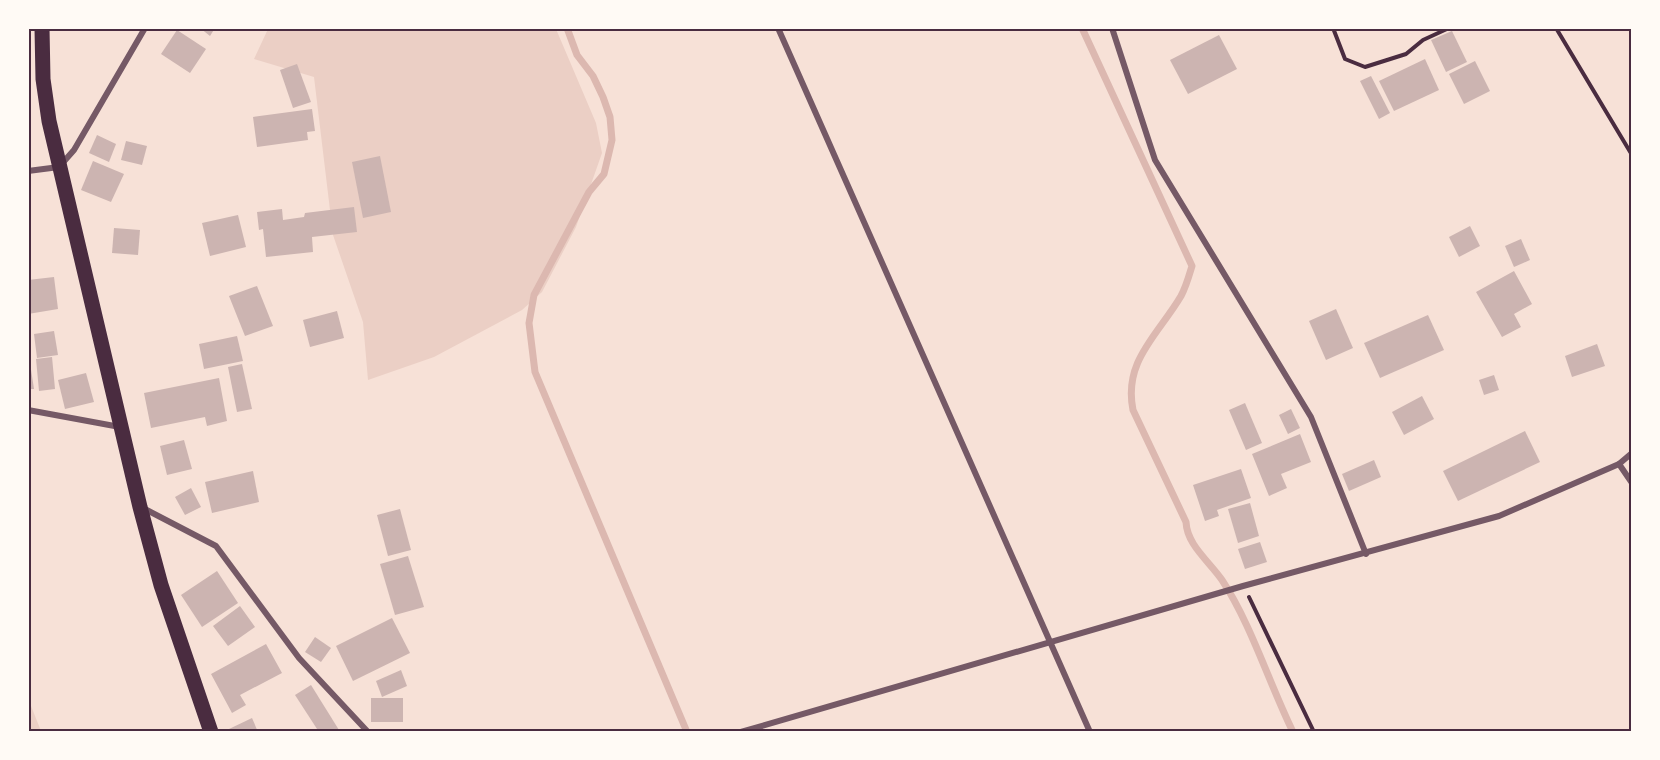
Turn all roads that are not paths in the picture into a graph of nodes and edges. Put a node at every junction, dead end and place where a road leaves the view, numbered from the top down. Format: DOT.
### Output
graph roads {
  1 [pos="42,28"];
  2 [pos="145,28"];
  3 [pos="778,28"];
  4 [pos="1112,28"];
  5 [pos="59,167"];
  6 [pos="28,171"];
  7 [pos="28,410"];
  8 [pos="121,427"];
  9 [pos="1632,453"];
  10 [pos="1619,464"];
  11 [pos="1632,483"];
  12 [pos="140,507"];
  13 [pos="1366,554"];
  14 [pos="1051,643"];
  15 [pos="211,732"];
  16 [pos="368,732"];
  17 [pos="741,732"];
  18 [pos="1090,732"];
  1 -- 5 [label="main road"];
  2 -- 5 [label="street"];
  3 -- 14 [label="street"];
  4 -- 13 [label="street"];
  5 -- 6 [label="street"];
  5 -- 8 [label="main road"];
  7 -- 8 [label="street"];
  8 -- 12 [label="main road"];
  9 -- 10 [label="street"];
  10 -- 11 [label="street"];
  10 -- 13 [label="street"];
  12 -- 15 [label="main road"];
  12 -- 16 [label="street"];
  13 -- 14 [label="street"];
  14 -- 17 [label="street"];
  14 -- 18 [label="street"];
}
